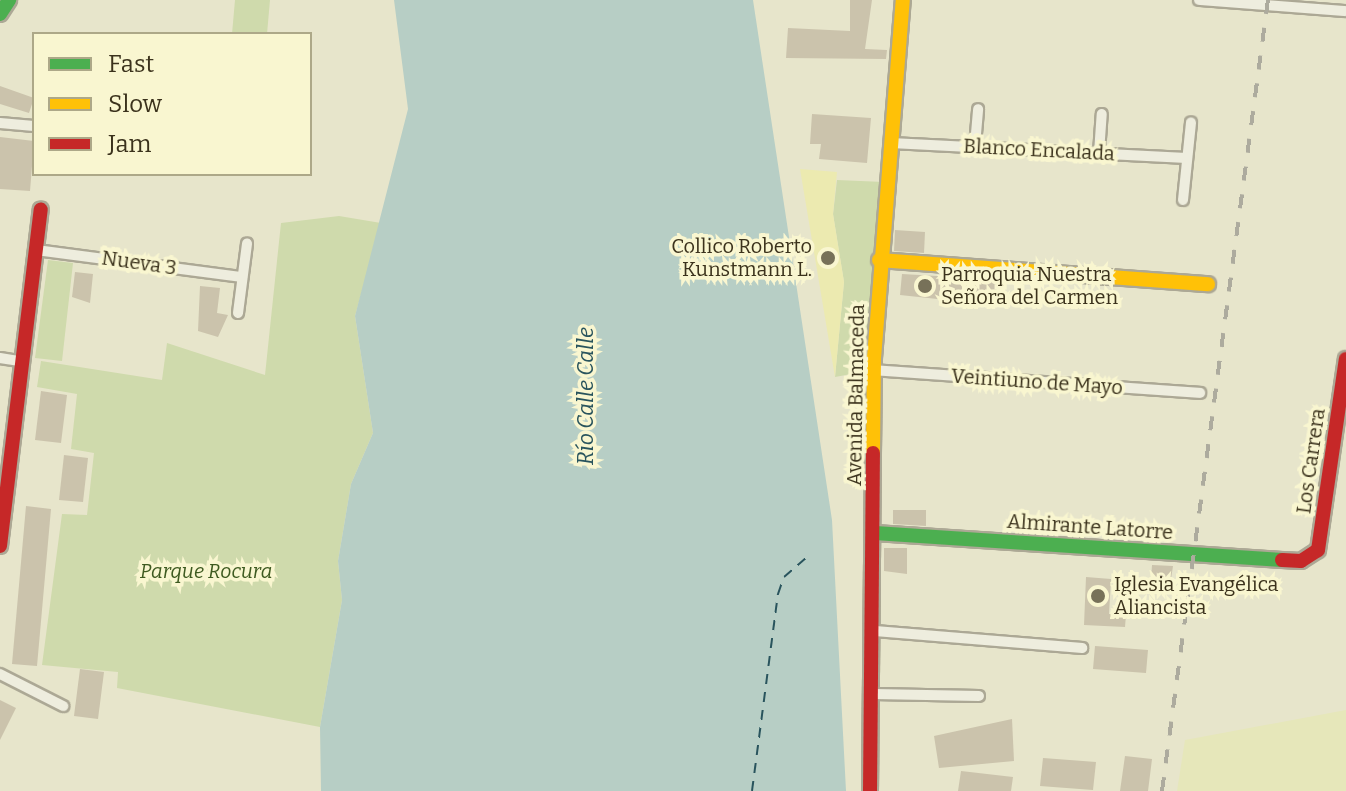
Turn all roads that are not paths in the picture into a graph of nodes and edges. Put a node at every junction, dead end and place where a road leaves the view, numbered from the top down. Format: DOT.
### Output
graph roads {
  1 [pos="9,0"];
  2 [pos="903,0"];
  3 [pos="1199,0"];
  4 [pos="1346,11"];
  5 [pos="0,14"];
  6 [pos="978,109"];
  7 [pos="1102,114"];
  8 [pos="1191,122"];
  9 [pos="0,123"];
  10 [pos="32,126"];
  11 [pos="891,143"];
  12 [pos="975,145"];
  13 [pos="1099,153"];
  14 [pos="1187,158"];
  15 [pos="1183,200"];
  16 [pos="41,209"];
  17 [pos="247,244"];
  18 [pos="36,250"];
  19 [pos="879,260"];
  20 [pos="242,277"];
  21 [pos="1208,284"];
  22 [pos="238,313"];
  23 [pos="0,358"];
  24 [pos="1346,359"];
  25 [pos="20,361"];
  26 [pos="873,370"];
  27 [pos="1200,393"];
  28 [pos="4,461"];
  29 [pos="875,533"];
  30 [pos="0,546"];
  31 [pos="1301,561"];
  32 [pos="875,631"];
  33 [pos="1082,648"];
  34 [pos="0,674"];
  35 [pos="874,694"];
  36 [pos="979,696"];
  37 [pos="63,706"];
  38 [pos="870,791"];
  1 -- 5 [label="main road"];
  2 -- 11 [label="main road, Avenida Balmaceda"];
  3 -- 4 [label="street"];
  6 -- 12 [label="street"];
  7 -- 13 [label="street"];
  8 -- 14 [label="street"];
  9 -- 10 [label="street"];
  11 -- 12 [label="street, Blanco Encalada"];
  11 -- 19 [label="main road, Avenida Balmaceda"];
  12 -- 13 [label="street, Blanco Encalada"];
  13 -- 14 [label="street, Blanco Encalada"];
  14 -- 15 [label="street"];
  16 -- 18 [label="main road"];
  17 -- 20 [label="street"];
  18 -- 20 [label="street, Nueva 3"];
  18 -- 25 [label="main road"];
  19 -- 21 [label="main road"];
  19 -- 26 [label="main road, Avenida Balmaceda"];
  20 -- 22 [label="street"];
  23 -- 25 [label="street"];
  24 -- 31 [label="main road, Los Carrera"];
  25 -- 28 [label="main road"];
  26 -- 27 [label="street, Veintiuno de Mayo"];
  26 -- 29 [label="main road, Avenida Balmaceda"];
  28 -- 30 [label="main road"];
  29 -- 31 [label="main road, Almirante Latorre"];
  29 -- 32 [label="main road, Avenida Balmaceda"];
  32 -- 33 [label="street"];
  32 -- 35 [label="main road, Avenida Balmaceda"];
  34 -- 37 [label="street"];
  35 -- 36 [label="street"];
  35 -- 38 [label="main road, Avenida Balmaceda"];
}
